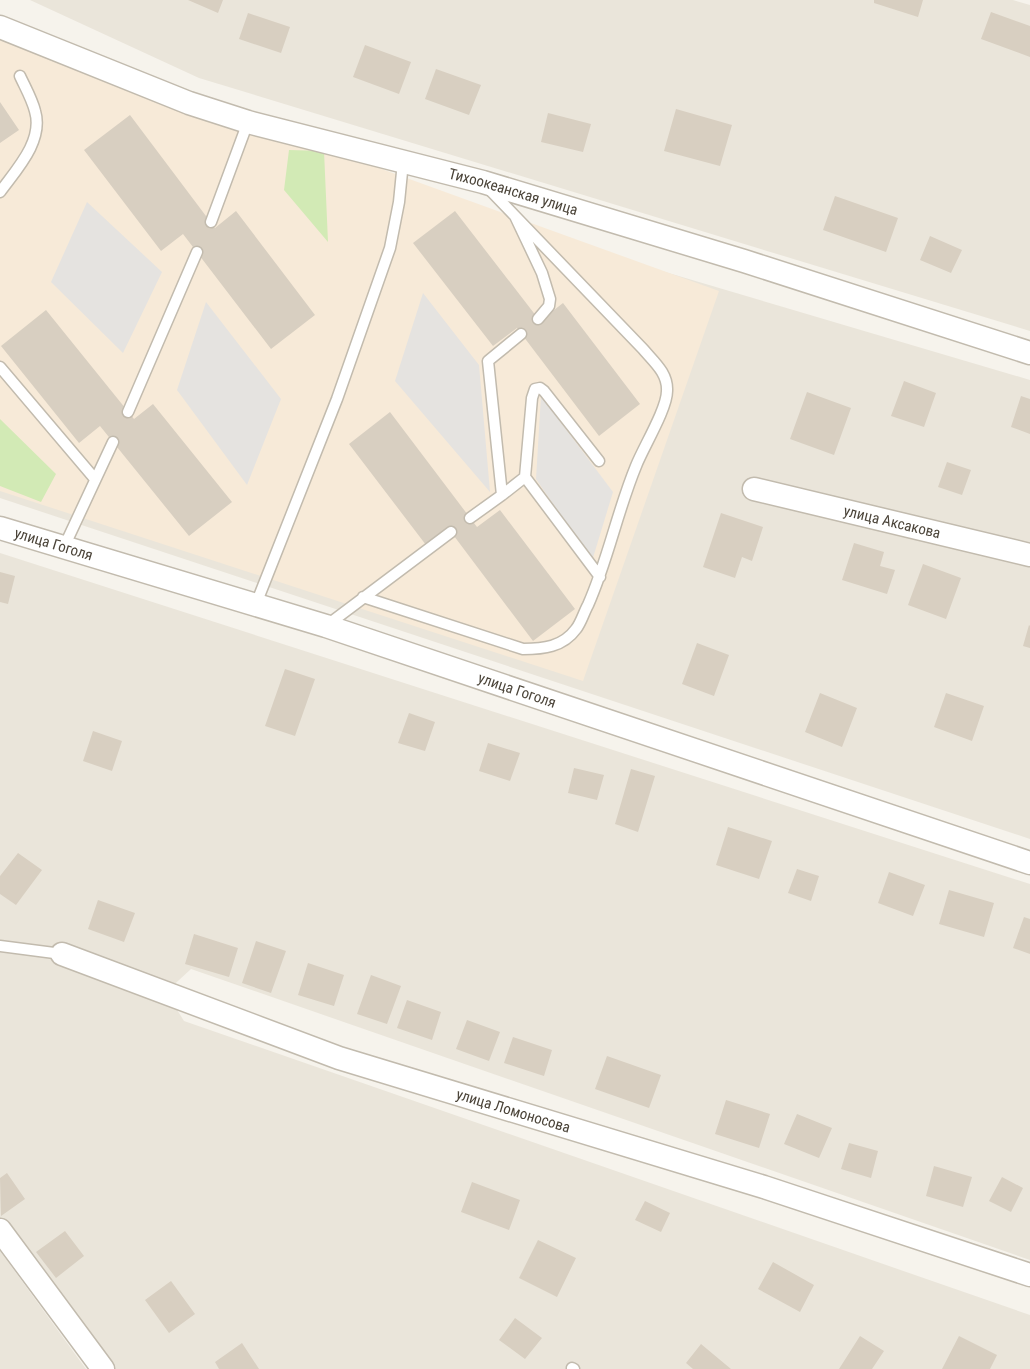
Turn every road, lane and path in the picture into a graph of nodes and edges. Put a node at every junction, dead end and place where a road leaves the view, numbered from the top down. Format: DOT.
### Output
graph roads {
  1 [pos="0,27"];
  2 [pos="20,76"];
  3 [pos="248,122"];
  4 [pos="403,162"];
  5 [pos="483,182"];
  6 [pos="0,192"];
  7 [pos="515,216"];
  8 [pos="211,222"];
  9 [pos="197,252"];
  10 [pos="538,320"];
  11 [pos="521,334"];
  12 [pos="1030,353"];
  13 [pos="0,367"];
  14 [pos="128,412"];
  15 [pos="113,442"];
  16 [pos="599,461"];
  17 [pos="525,477"];
  18 [pos="95,479"];
  19 [pos="754,489"];
  20 [pos="502,495"];
  21 [pos="470,518"];
  22 [pos="0,528"];
  23 [pos="451,532"];
  24 [pos="64,547"];
  25 [pos="1030,555"];
  26 [pos="600,578"];
  27 [pos="363,597"];
  28 [pos="256,604"];
  29 [pos="326,626"];
  30 [pos="1030,863"];
  31 [pos="0,946"];
  32 [pos="62,954"];
  33 [pos="0,1230"];
  34 [pos="1030,1275"];
  35 [pos="103,1369"];
  1 -- 3 [label="street, Тихоокеанская улица"];
  2 -- 6 [label="lane"];
  3 -- 4 [label="street, Тихоокеанская улица"];
  3 -- 8 [label="lane"];
  4 -- 5 [label="street, Тихоокеанская улица"];
  4 -- 28 [label="lane"];
  5 -- 7 [label="lane"];
  5 -- 12 [label="street, Тихоокеанская улица"];
  7 -- 10 [label="lane"];
  7 -- 26 [label="lane"];
  9 -- 14 [label="lane"];
  11 -- 20 [label="lane"];
  13 -- 18 [label="lane"];
  15 -- 18 [label="lane"];
  16 -- 17 [label="lane"];
  17 -- 20 [label="lane"];
  17 -- 26 [label="lane"];
  18 -- 24 [label="lane"];
  19 -- 25 [label="street, улица Аксакова"];
  20 -- 21 [label="lane"];
  22 -- 24 [label="street, улица Гоголя"];
  23 -- 27 [label="lane"];
  24 -- 28 [label="street, улица Гоголя"];
  26 -- 27 [label="lane"];
  27 -- 29 [label="lane"];
  28 -- 29 [label="street, улица Гоголя"];
  29 -- 30 [label="street, улица Гоголя"];
  31 -- 32 [label="lane, улица Ломоносова"];
  32 -- 34 [label="street, улица Ломоносова"];
  33 -- 35 [label="street"];
}
